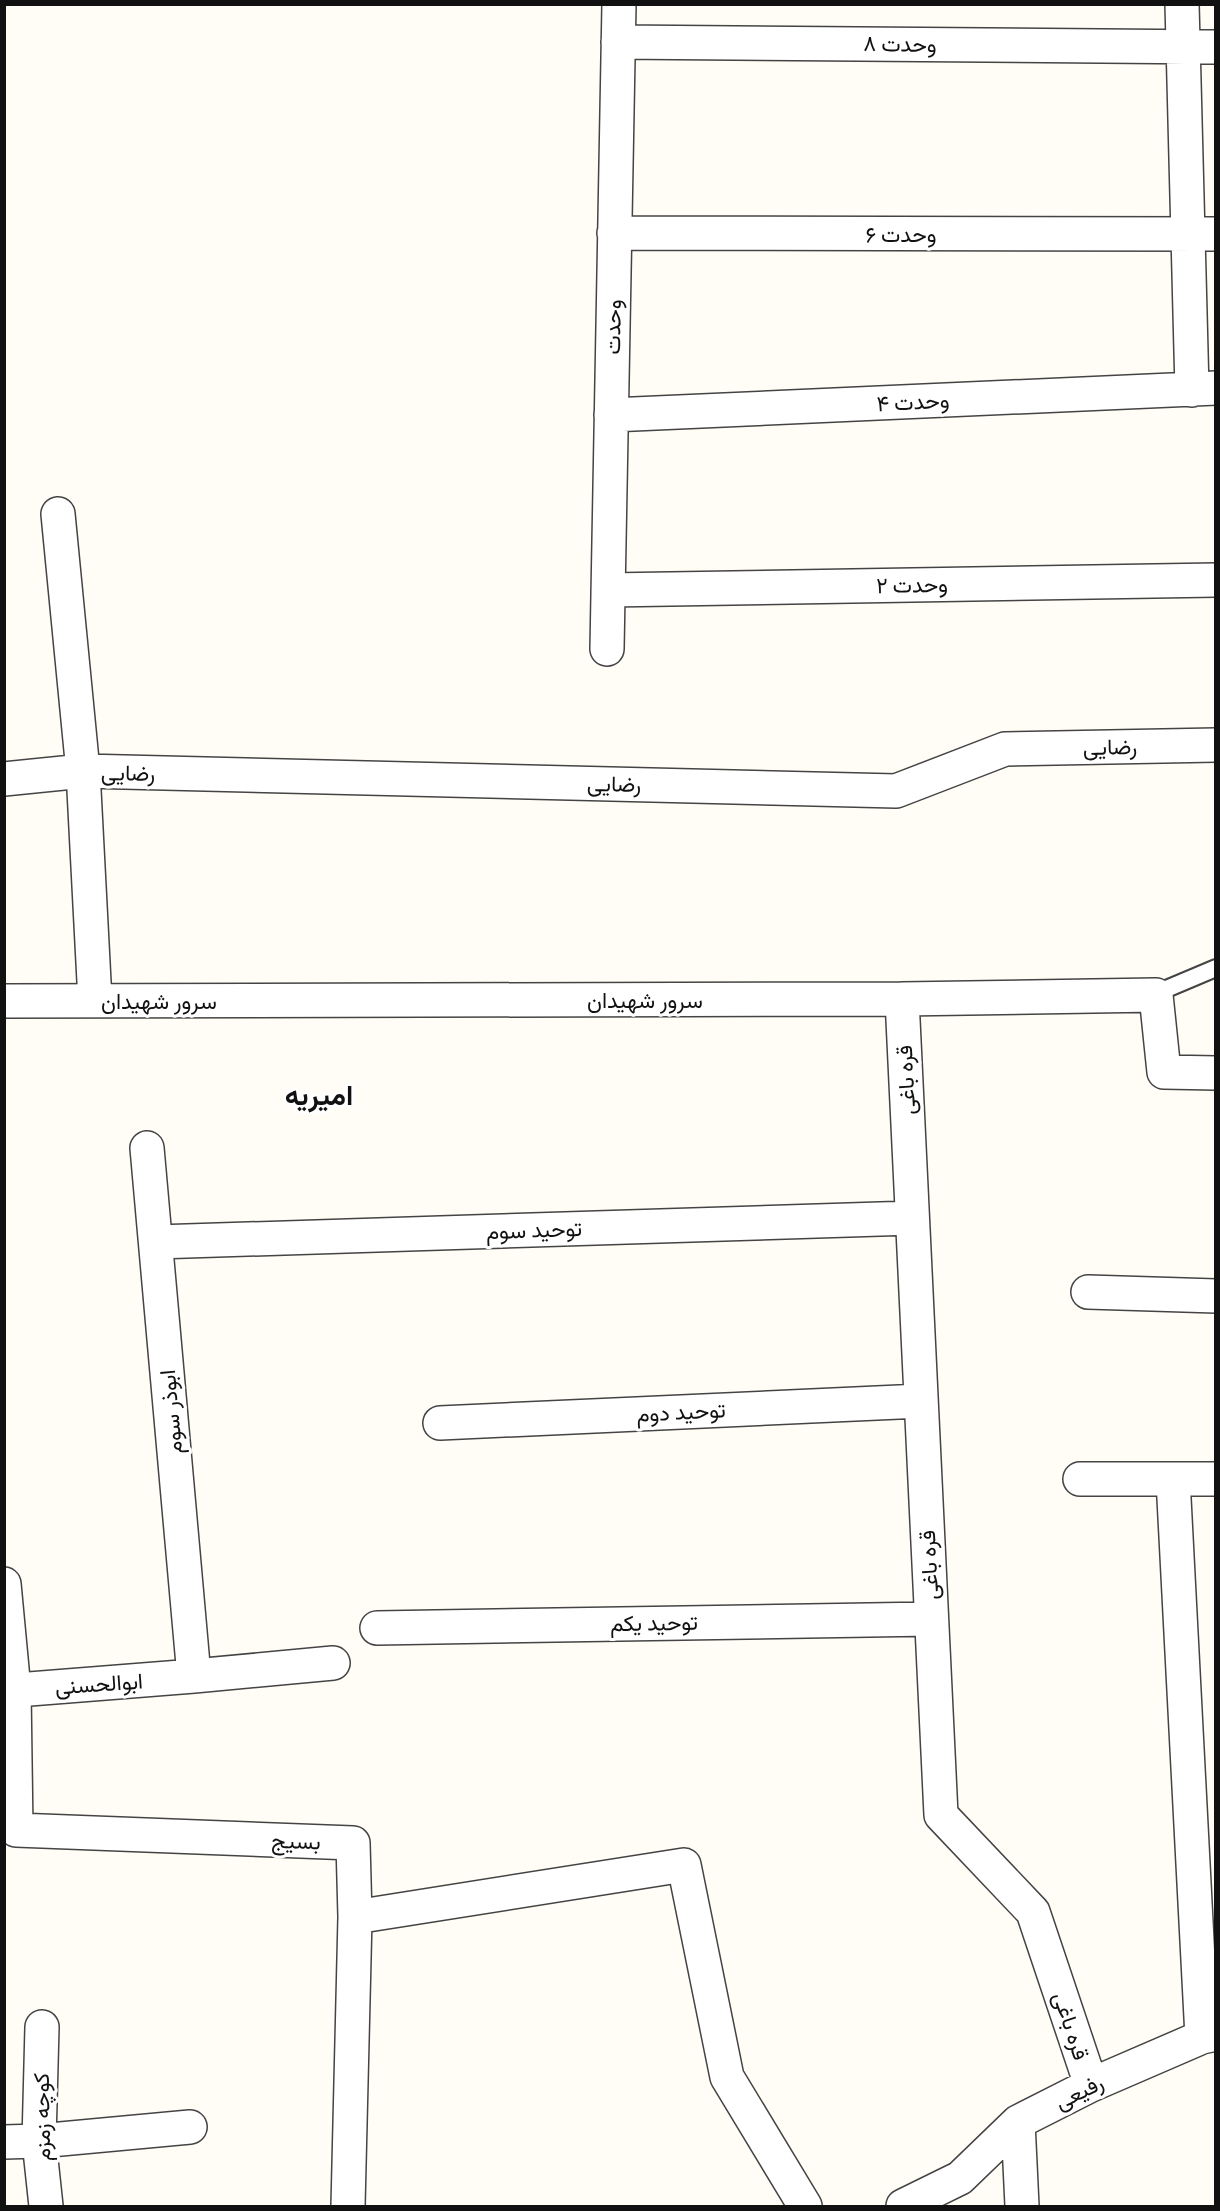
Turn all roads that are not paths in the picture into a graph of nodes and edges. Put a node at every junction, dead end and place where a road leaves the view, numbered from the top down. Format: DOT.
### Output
graph roads {
  1 [pos="618,4"];
  2 [pos="1182,4"];
  3 [pos="618,42"];
  4 [pos="1183,46"];
  5 [pos="1215,47"];
  6 [pos="614,233"];
  7 [pos="1201,234"];
  8 [pos="1204,389"];
  9 [pos="611,415"];
  10 [pos="58,514"];
  11 [pos="1215,580"];
  12 [pos="608,590"];
  13 [pos="607,649"];
  14 [pos="1215,745"];
  15 [pos="83,771"];
  16 [pos="4,779"];
  17 [pos="1215,968"];
  18 [pos="1152,994"];
  19 [pos="902,999"];
  20 [pos="4,1001"];
  21 [pos="95,1001"];
  22 [pos="1215,1073"];
  23 [pos="147,1148"];
  24 [pos="912,1218"];
  25 [pos="156,1242"];
  26 [pos="1088,1292"];
  27 [pos="1215,1296"];
  28 [pos="921,1401"];
  29 [pos="440,1423"];
  30 [pos="1080,1479"];
  31 [pos="1173,1479"];
  32 [pos="1215,1479"];
  33 [pos="4,1584"];
  34 [pos="931,1618"];
  35 [pos="377,1628"];
  36 [pos="333,1663"];
  37 [pos="194,1676"];
  38 [pos="9,1691"];
  39 [pos="10,1831"];
  40 [pos="355,1917"];
  41 [pos="42,2027"];
  42 [pos="1209,2036"];
  43 [pos="1091,2085"];
  44 [pos="1018,2122"];
  45 [pos="190,2127"];
  46 [pos="39,2141"];
  47 [pos="4,2142"];
  48 [pos="955,2192"];
  49 [pos="46,2206"];
  50 [pos="348,2206"];
  51 [pos="805,2206"];
  52 [pos="903,2206"];
  53 [pos="1022,2206"];
  1 -- 3 [label="street, وحدت"];
  2 -- 4 [label="street"];
  3 -- 4 [label="street, وحدت ۸"];
  3 -- 6 [label="street, وحدت"];
  4 -- 5 [label="street, وحدت ۸"];
  4 -- 7 [label="street"];
  6 -- 7 [label="street, وحدت ۶"];
  6 -- 9 [label="street, وحدت"];
  7 -- 8 [label="street"];
  8 -- 9 [label="street, وحدت ۴"];
  9 -- 12 [label="street, وحدت"];
  10 -- 15 [label="street"];
  11 -- 12 [label="street, وحدت ۲"];
  12 -- 13 [label="street, وحدت"];
  14 -- 15 [label="street, رضایی"];
  15 -- 16 [label="street, رضایی"];
  15 -- 21 [label="street"];
  17 -- 18 [label="lane"];
  18 -- 19 [label="street, سرور شهیدان"];
  18 -- 22 [label="street"];
  19 -- 21 [label="street, سرور شهیدان"];
  19 -- 24 [label="street, قره باغی"];
  20 -- 21 [label="street, سرور شهیدان"];
  23 -- 25 [label="street, ابوذر سوم"];
  24 -- 25 [label="street, توحید سوم"];
  24 -- 28 [label="street, قره باغی"];
  25 -- 37 [label="street, ابوذر سوم"];
  26 -- 27 [label="street"];
  28 -- 29 [label="street, توحید دوم"];
  28 -- 34 [label="street, قره باغی"];
  30 -- 31 [label="street"];
  31 -- 32 [label="street"];
  31 -- 42 [label="street"];
  33 -- 38 [label="street, بسیج"];
  34 -- 35 [label="street, توحید یکم"];
  34 -- 43 [label="street, قره باغی"];
  36 -- 37 [label="street"];
  37 -- 38 [label="street, ابوالحسنی"];
  38 -- 39 [label="street, بسیج"];
  39 -- 40 [label="street, بسیج"];
  40 -- 50 [label="street, بسیج"];
  40 -- 51 [label="street"];
  41 -- 46 [label="street, کوچه زمزم"];
  42 -- 43 [label="street, رفیعی"];
  43 -- 44 [label="street, رفیعی"];
  44 -- 48 [label="street, رفیعی"];
  44 -- 53 [label="street"];
  45 -- 46 [label="street"];
  46 -- 47 [label="street"];
  46 -- 49 [label="street, کوچه زمزم"];
  48 -- 52 [label="street, رفیعی"];
}
